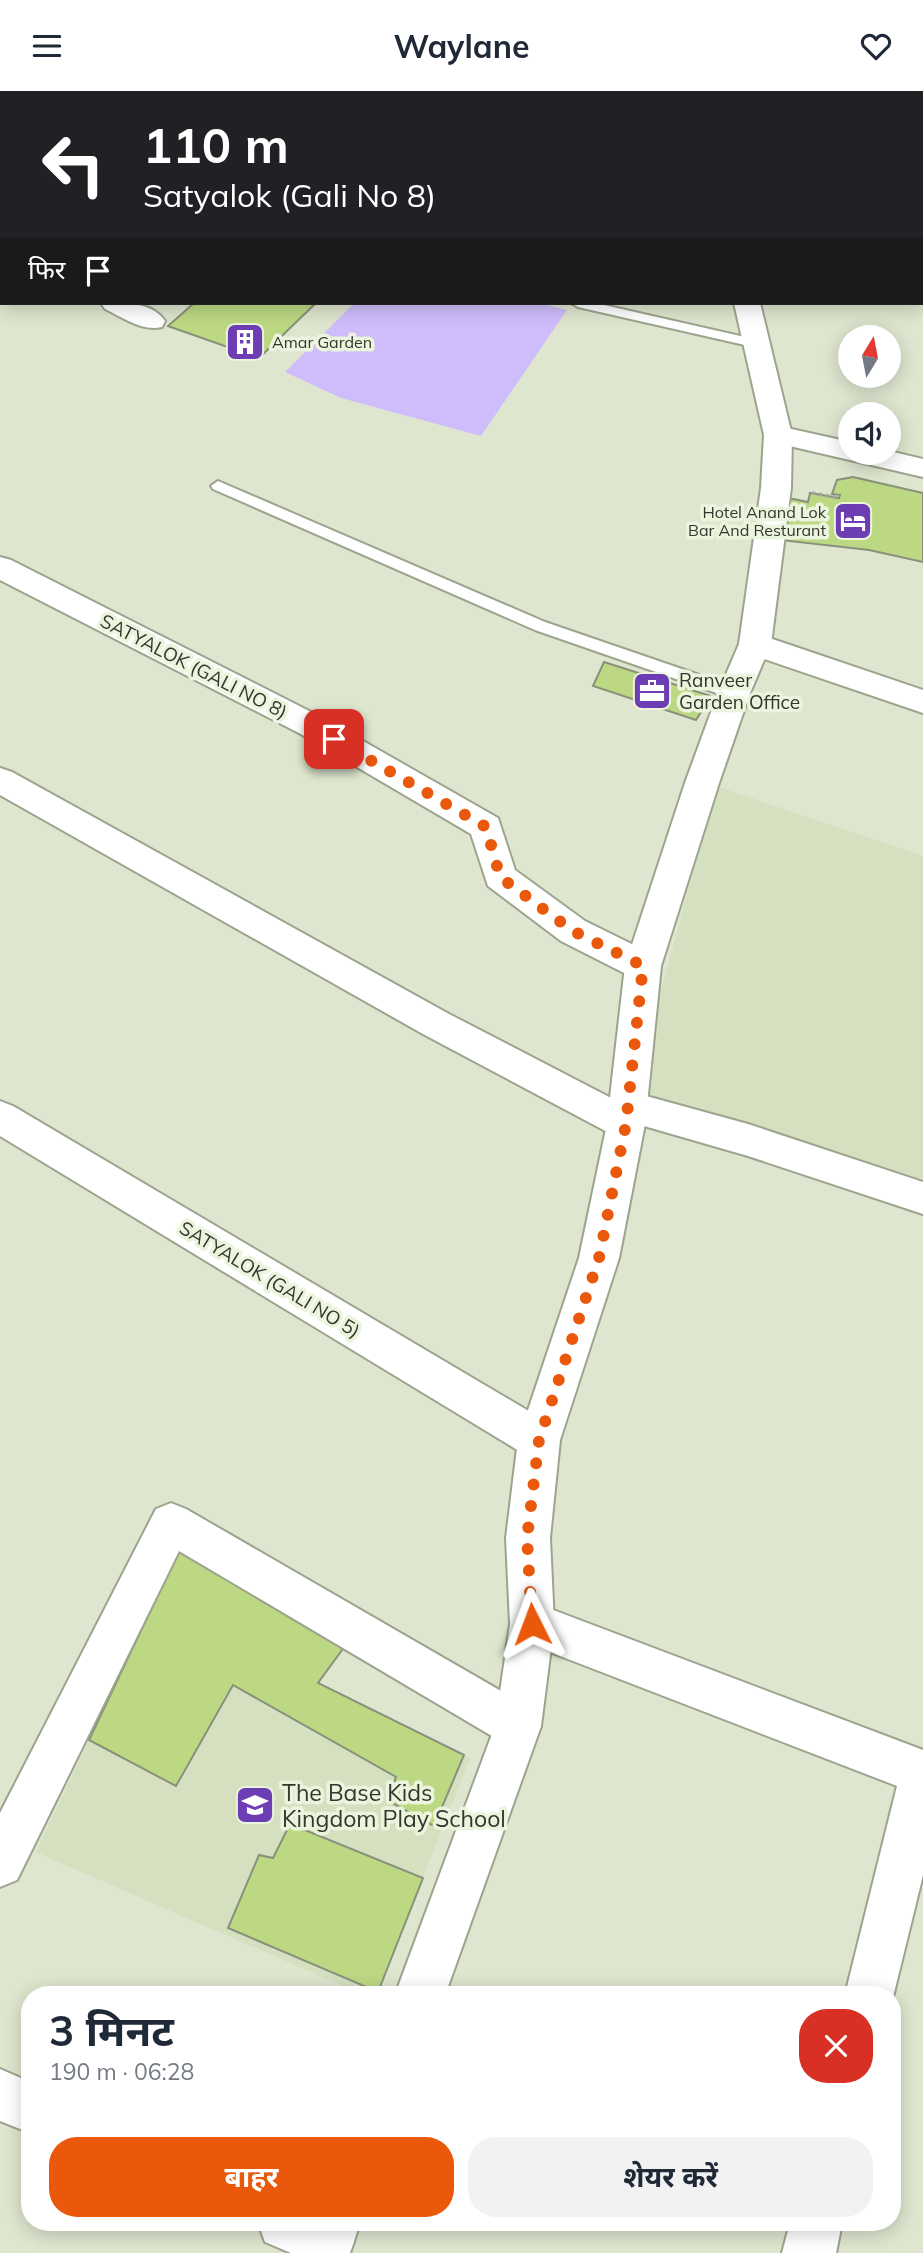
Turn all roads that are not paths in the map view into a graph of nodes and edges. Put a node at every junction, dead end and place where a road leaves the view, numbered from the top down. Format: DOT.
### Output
graph roads {
  1 [pos="118,305"];
  2 [pos="587,305"];
  3 [pos="748,305"];
  4 [pos="152,321"];
  5 [pos="758,344"];
  6 [pos="778,435"];
  7 [pos="838,448"];
  8 [pos="901,463"];
  9 [pos="923,468"];
  10 [pos="218,486"];
  11 [pos="0,568"];
  12 [pos="755,643"];
  13 [pos="734,693"];
  14 [pos="923,702"];
  15 [pos="0,779"];
  16 [pos="643,966"];
  17 [pos="627,1115"];
  18 [pos="0,1117"];
  19 [pos="923,1198"];
  20 [pos="539,1440"];
  21 [pos="532,1624"];
  22 [pos="518,1726"];
  23 [pos="923,1775"];
  24 [pos="0,1863"];
  25 [pos="423,1986"];
  26 [pos="872,1986"];
  27 [pos="0,2095"];
  28 [pos="21,2104"];
  29 [pos="814,2231"];
  30 [pos="808,2253"];
  1 -- 4 [label="street"];
  2 -- 5 [label="lane"];
  3 -- 5 [label="street"];
  5 -- 6 [label="street"];
  6 -- 7 [label="street"];
  6 -- 12 [label="street"];
  8 -- 9 [label="street"];
  10 -- 13 [label="lane"];
  11 -- 16 [label="street, SATYALOK (GALI NO 8)"];
  12 -- 13 [label="street"];
  12 -- 14 [label="street"];
  13 -- 16 [label="street"];
  15 -- 17 [label="street"];
  16 -- 17 [label="street"];
  17 -- 19 [label="street"];
  17 -- 20 [label="street"];
  18 -- 20 [label="street, SATYALOK (GALI NO 5)"];
  20 -- 21 [label="street"];
  21 -- 22 [label="street"];
  21 -- 23 [label="street"];
  22 -- 24 [label="street"];
  22 -- 25 [label="street"];
  23 -- 26 [label="street"];
  27 -- 28 [label="street"];
  29 -- 30 [label="street"];
}
